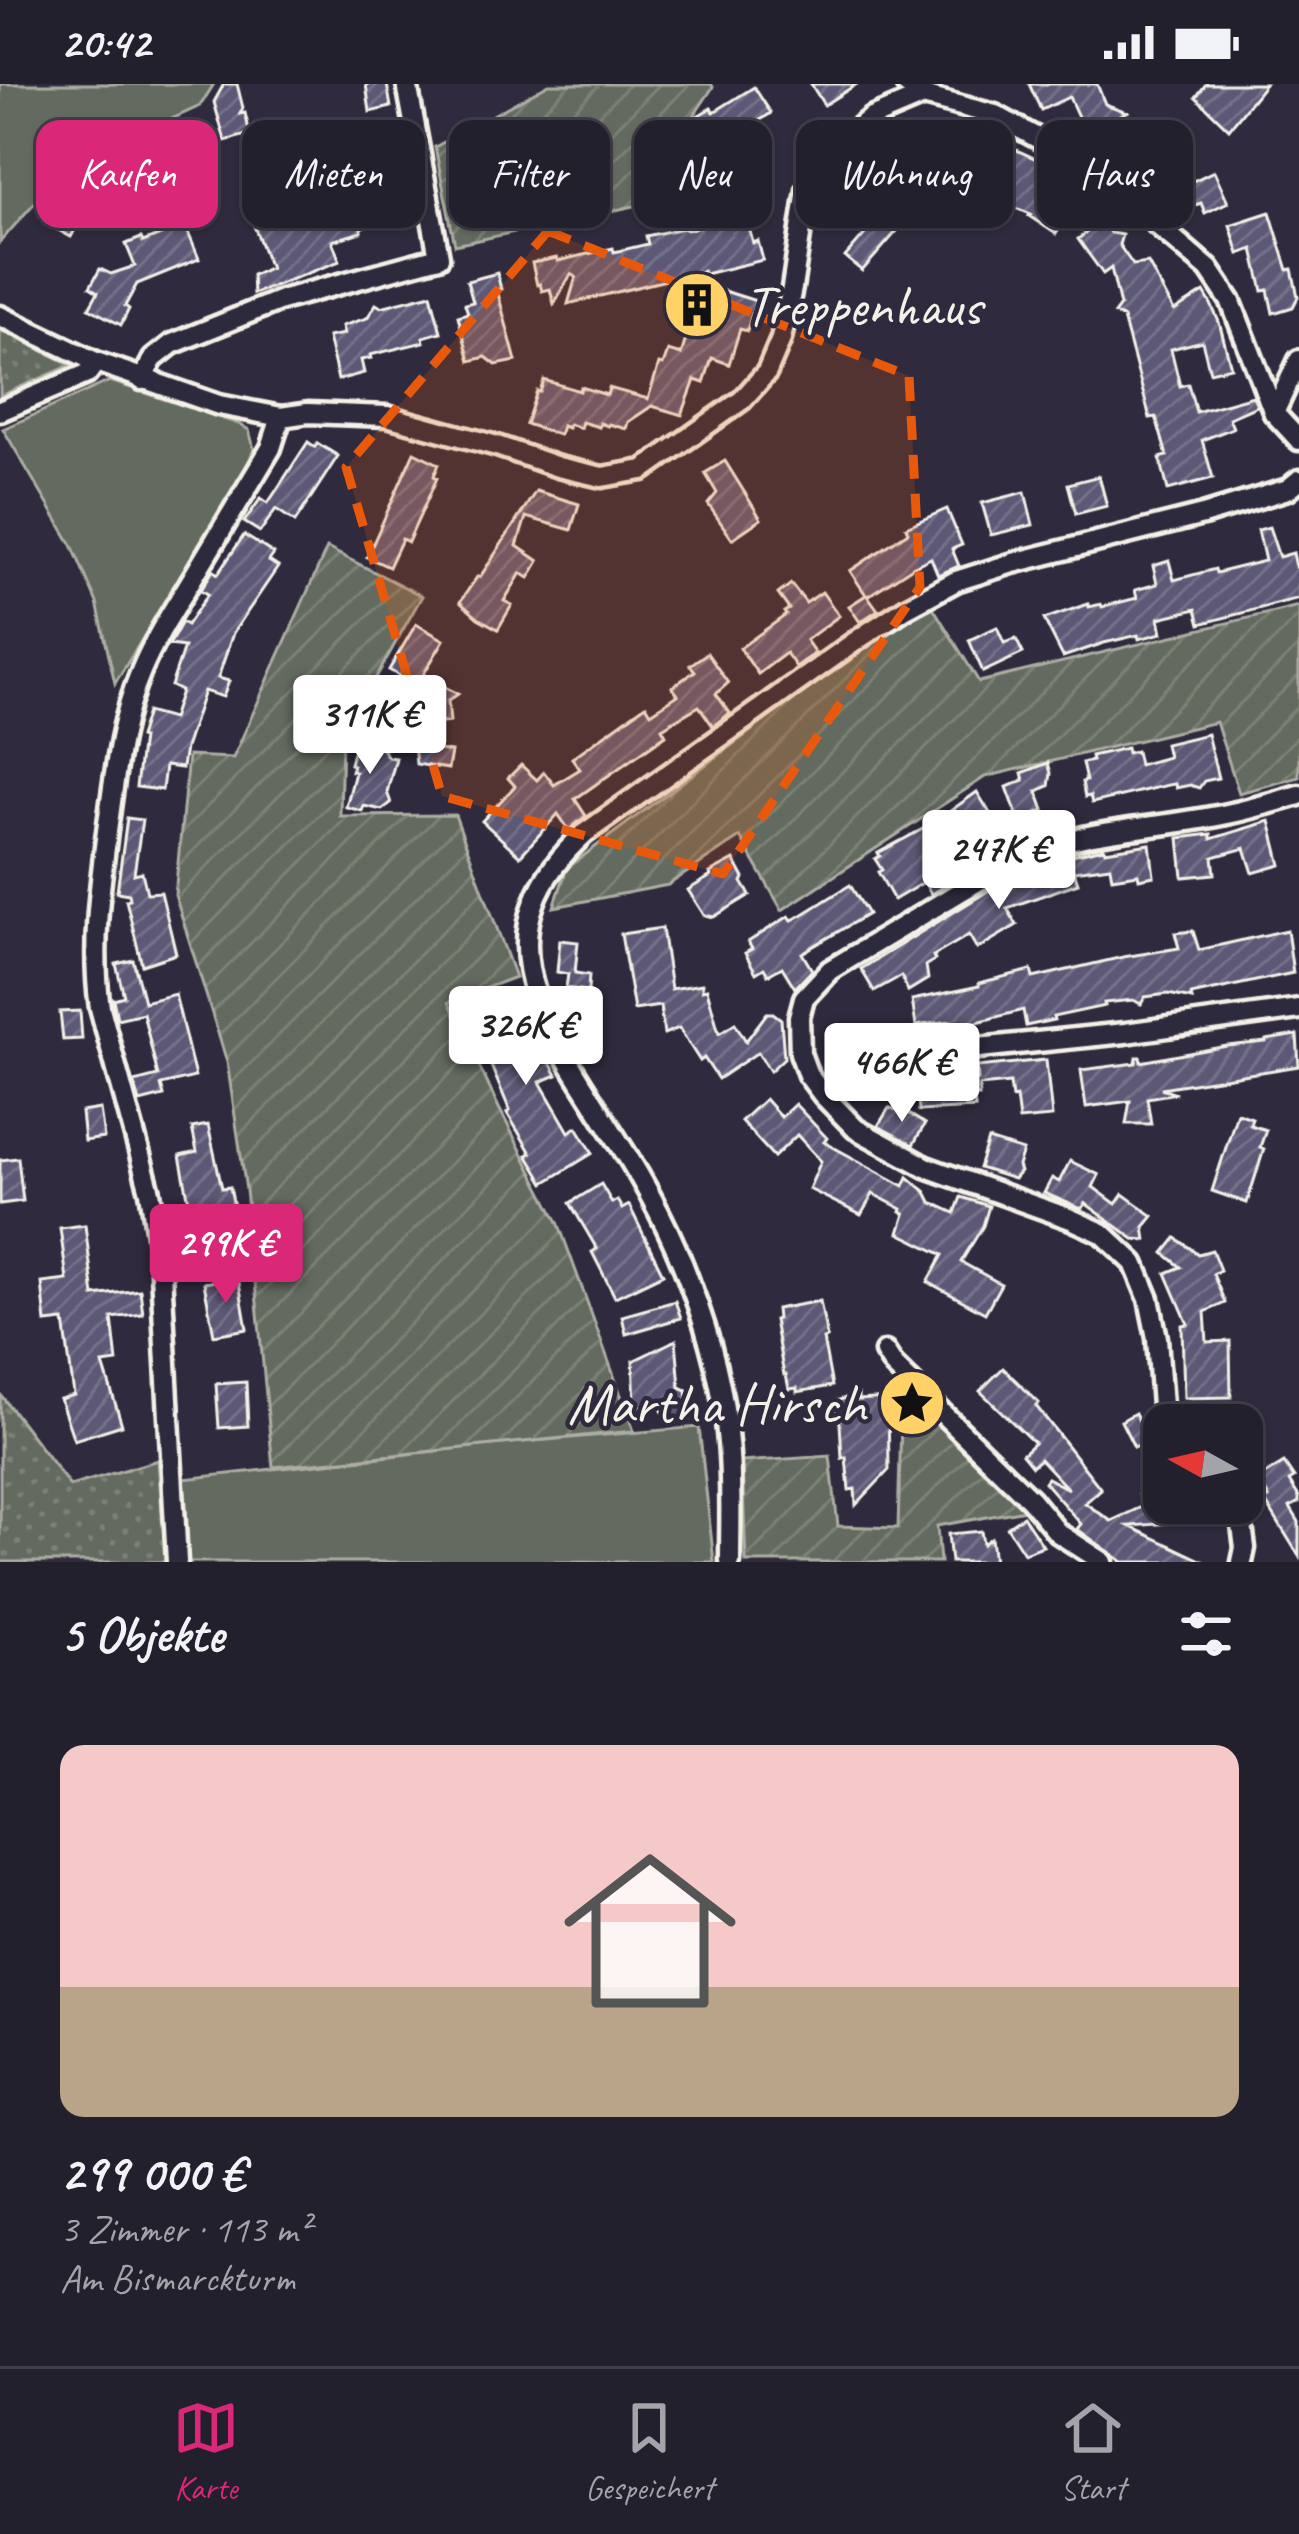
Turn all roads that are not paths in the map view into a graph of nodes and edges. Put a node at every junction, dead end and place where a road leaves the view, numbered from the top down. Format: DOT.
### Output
graph roads {
  1 [pos="407,84"];
  2 [pos="914,90"];
  3 [pos="0,316"];
  4 [pos="1299,360"];
  5 [pos="96,362"];
  6 [pos="142,380"];
  7 [pos="0,411"];
  8 [pos="1274,413"];
  9 [pos="281,417"];
  10 [pos="1299,440"];
  11 [pos="1299,480"];
  12 [pos="1299,795"];
  13 [pos="1299,1009"];
  14 [pos="920,1054"];
  15 [pos="885,1352"];
  16 [pos="1162,1404"];
  17 [pos="1242,1524"];
  18 [pos="177,1562"];
  19 [pos="730,1562"];
  20 [pos="1103,1562"];
  21 [pos="1242,1562"];
  1 -- 6 [label="street"];
  2 -- 8 [label="street"];
  2 -- 9 [label="street"];
  3 -- 5 [label="street"];
  4 -- 8 [label="street"];
  5 -- 6 [label="street"];
  5 -- 7 [label="street"];
  6 -- 9 [label="street"];
  8 -- 10 [label="street"];
  9 -- 18 [label="street"];
  11 -- 19 [label="street"];
  12 -- 16 [label="street"];
  13 -- 14 [label="street"];
  15 -- 20 [label="street"];
  17 -- 21 [label="street"];
}
